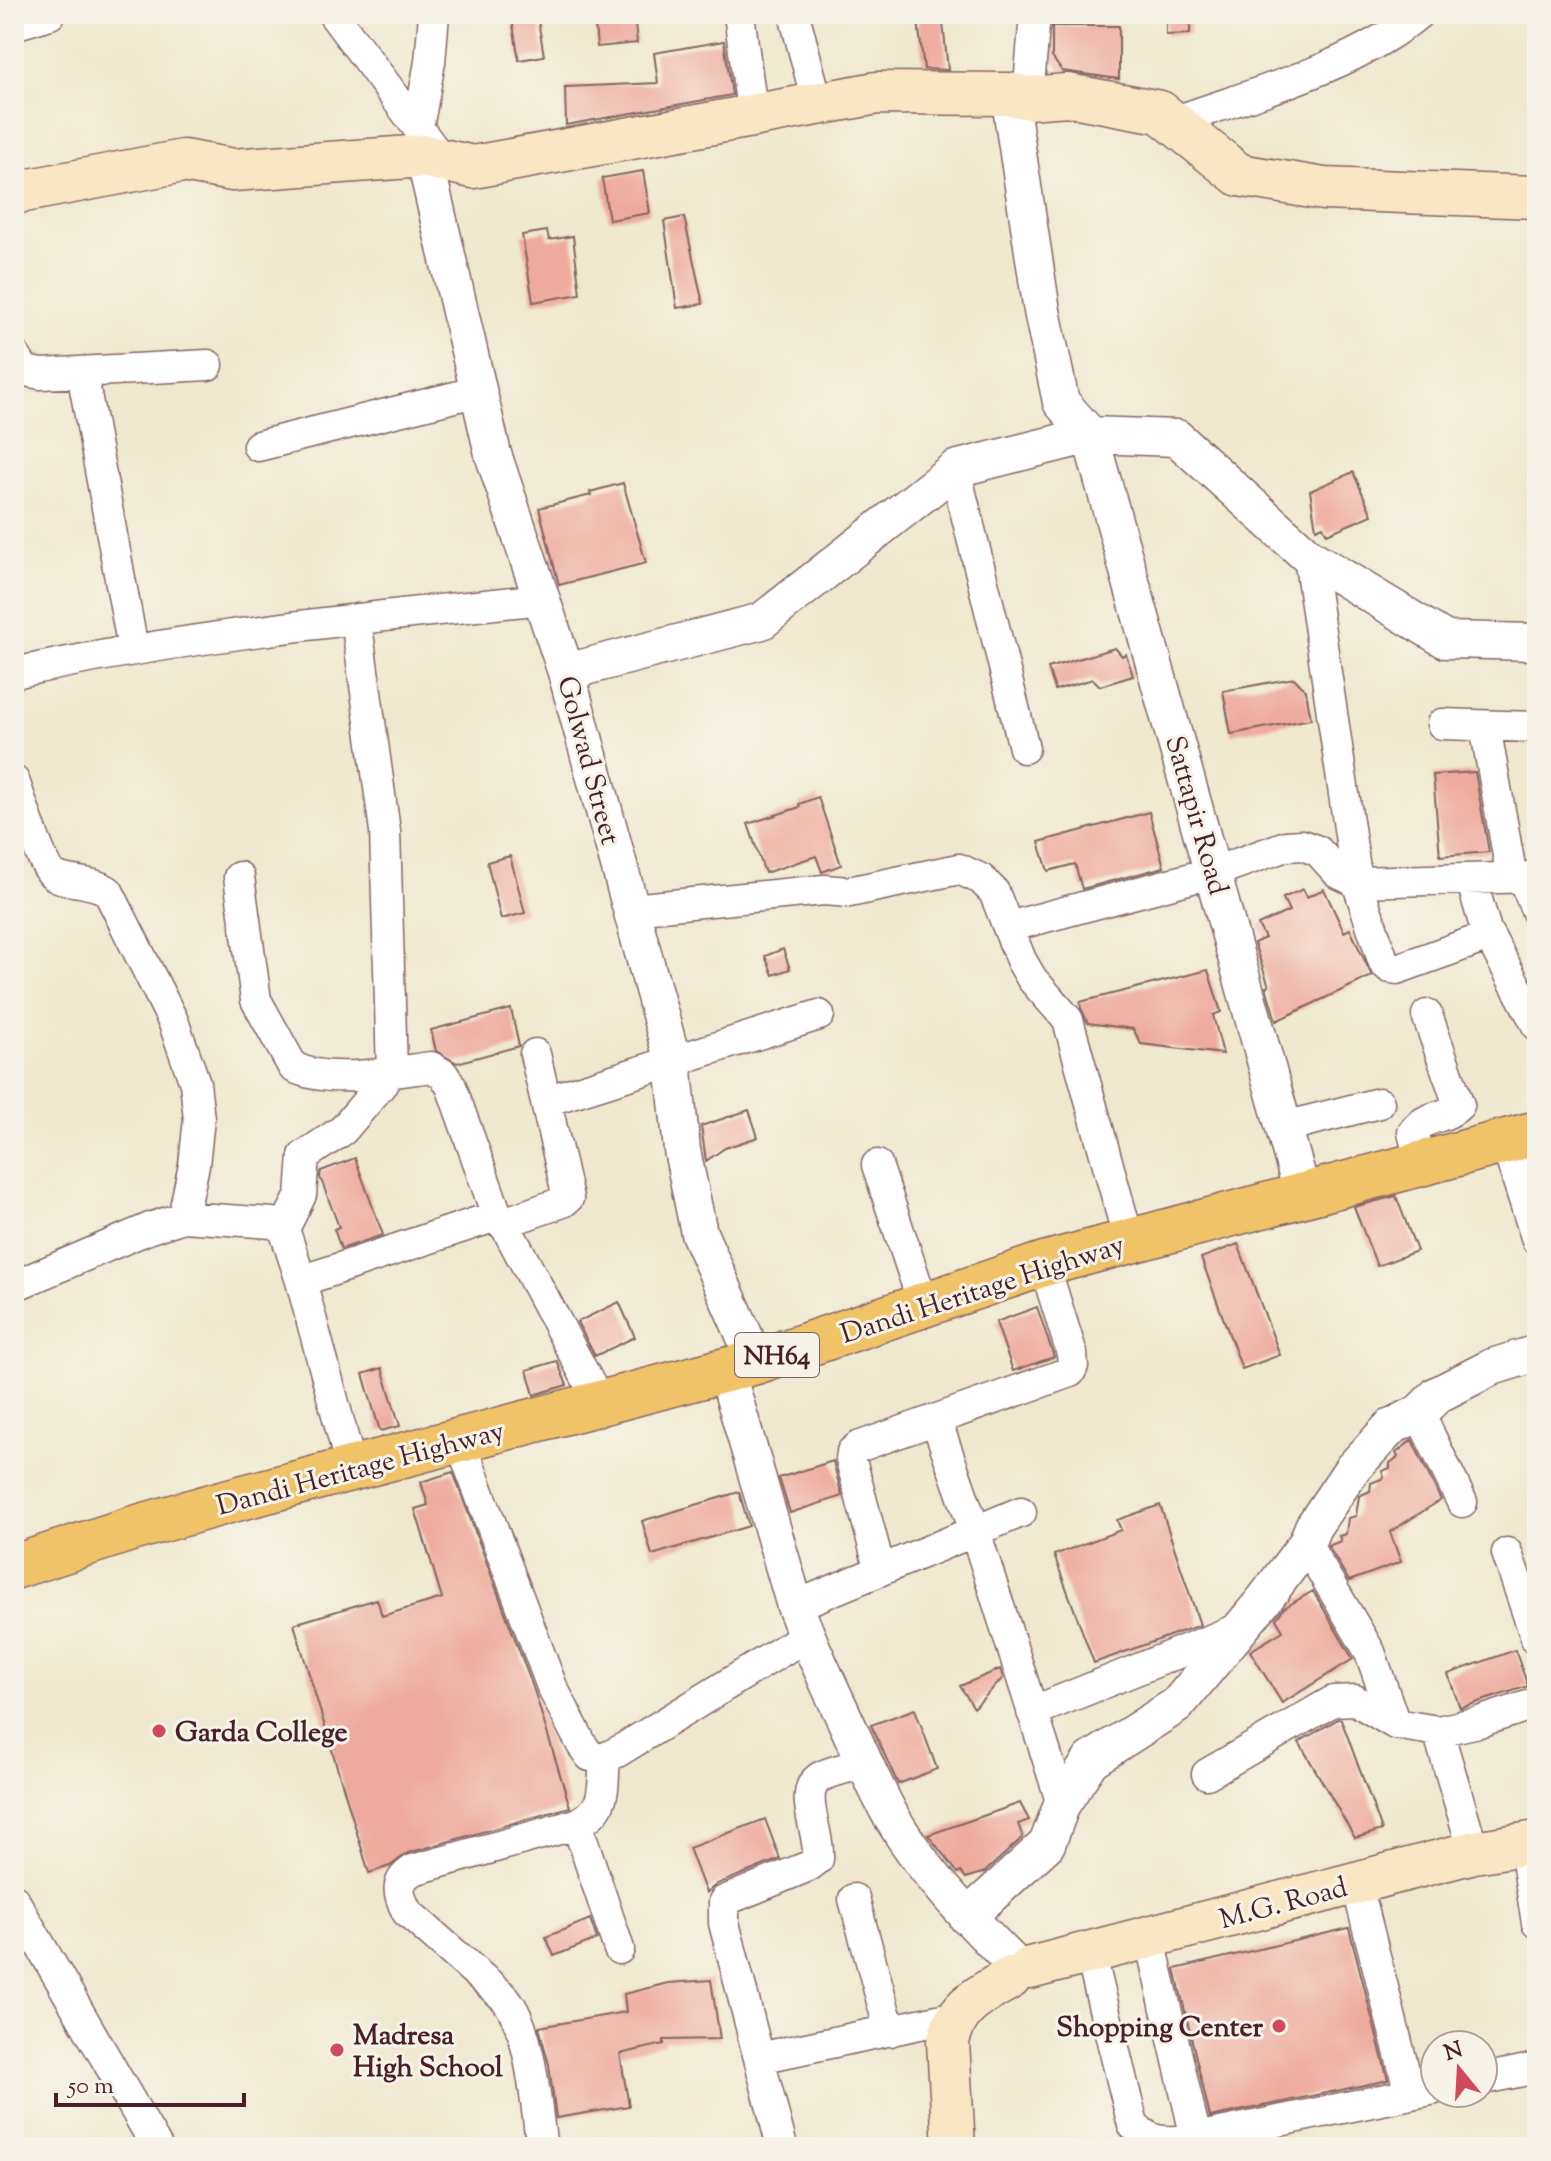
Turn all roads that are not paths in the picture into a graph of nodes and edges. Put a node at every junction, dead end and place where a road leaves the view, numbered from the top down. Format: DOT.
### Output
graph roads {
  1 [pos="50,14"];
  2 [pos="333,14"];
  3 [pos="434,14"];
  4 [pos="739,14"];
  5 [pos="794,14"];
  6 [pos="1035,14"];
  7 [pos="1418,14"];
  8 [pos="14,25"];
  9 [pos="1019,96"];
  10 [pos="818,105"];
  11 [pos="753,118"];
  12 [pos="1173,122"];
  13 [pos="428,148"];
  14 [pos="14,193"];
  15 [pos="1537,197"];
  16 [pos="14,354"];
  17 [pos="208,365"];
  18 [pos="82,372"];
  19 [pos="479,391"];
  20 [pos="1090,435"];
  21 [pos="258,446"];
  22 [pos="955,469"];
  23 [pos="1309,557"];
  24 [pos="542,599"];
  25 [pos="356,619"];
  26 [pos="1537,642"];
  27 [pos="133,649"];
  28 [pos="14,672"];
  29 [pos="566,672"];
  30 [pos="1442,724"];
  31 [pos="1485,726"];
  32 [pos="1537,727"];
  33 [pos="1024,748"];
  34 [pos="14,781"];
  35 [pos="1214,872"];
  36 [pos="239,877"];
  37 [pos="1524,878"];
  38 [pos="1471,879"];
  39 [pos="1357,882"];
  40 [pos="631,909"];
  41 [pos="1537,912"];
  42 [pos="1008,927"];
  43 [pos="1489,936"];
  44 [pos="819,1015"];
  45 [pos="1427,1015"];
  46 [pos="1537,1025"];
  47 [pos="535,1054"];
  48 [pos="673,1062"];
  49 [pos="392,1072"];
  50 [pos="546,1101"];
  51 [pos="1379,1103"];
  52 [pos="1284,1127"];
  53 [pos="1521,1137"];
  54 [pos="1421,1164"];
  55 [pos="877,1165"];
  56 [pos="1303,1196"];
  57 [pos="183,1217"];
  58 [pos="500,1221"];
  59 [pos="284,1229"];
  60 [pos="1537,1240"];
  61 [pos="1129,1241"];
  62 [pos="1044,1264"];
  63 [pos="17,1276"];
  64 [pos="301,1281"];
  65 [pos="923,1303"];
  66 [pos="1537,1353"];
  67 [pos="741,1366"];
  68 [pos="601,1405"];
  69 [pos="1419,1413"];
  70 [pos="936,1420"];
  71 [pos="460,1441"];
  72 [pos="352,1470"];
  73 [pos="1462,1502"];
  74 [pos="1021,1512"];
  75 [pos="975,1531"];
  76 [pos="1306,1544"];
  77 [pos="1507,1553"];
  78 [pos="14,1567"];
  79 [pos="880,1570"];
  80 [pos="801,1621"];
  81 [pos="1242,1627"];
  82 [pos="1537,1641"];
  83 [pos="1537,1703"];
  84 [pos="1032,1712"];
  85 [pos="1395,1724"];
  86 [pos="1438,1731"];
  87 [pos="605,1758"];
  88 [pos="865,1763"];
  89 [pos="1207,1774"];
  90 [pos="1062,1804"];
  91 [pos="577,1824"];
  92 [pos="1474,1852"];
  93 [pos="1534,1858"];
  94 [pos="854,1899"];
  95 [pos="14,1900"];
  96 [pos="1362,1905"];
  97 [pos="967,1917"];
  98 [pos="1537,1923"];
  99 [pos="619,1949"];
  100 [pos="1154,1957"];
  101 [pos="1095,1972"];
  102 [pos="1022,1978"];
  103 [pos="957,2016"];
  104 [pos="890,2031"];
  105 [pos="759,2058"];
  106 [pos="958,2068"];
  107 [pos="1537,2068"];
  108 [pos="1499,2076"];
  109 [pos="1419,2082"];
  110 [pos="1419,2092"];
  111 [pos="1196,2138"];
  112 [pos="157,2147"];
  113 [pos="542,2147"];
  114 [pos="782,2147"];
  115 [pos="954,2147"];
  116 [pos="971,2147"];
  1 -- 8 [label="street"];
  2 -- 13 [label="street"];
  3 -- 13 [label="street"];
  4 -- 11 [label="street"];
  5 -- 10 [label="street"];
  6 -- 9 [label="street"];
  7 -- 12 [label="street"];
  9 -- 10 [label="main road"];
  9 -- 12 [label="main road"];
  9 -- 20 [label="street"];
  10 -- 11 [label="main road"];
  11 -- 13 [label="main road"];
  12 -- 15 [label="main road"];
  13 -- 14 [label="main road"];
  13 -- 19 [label="street, Golwad Street"];
  16 -- 18 [label="street"];
  17 -- 18 [label="street"];
  18 -- 27 [label="street"];
  19 -- 21 [label="street"];
  19 -- 24 [label="street, Golwad Street"];
  20 -- 22 [label="street"];
  20 -- 23 [label="street"];
  20 -- 35 [label="street, Sattapir Road"];
  22 -- 29 [label="street"];
  22 -- 33 [label="street"];
  23 -- 26 [label="street"];
  23 -- 39 [label="street"];
  24 -- 25 [label="street"];
  24 -- 29 [label="street, Golwad Street"];
  25 -- 27 [label="street"];
  25 -- 49 [label="street"];
  27 -- 28 [label="street"];
  29 -- 40 [label="street, Golwad Street"];
  30 -- 31 [label="street"];
  31 -- 32 [label="street"];
  31 -- 37 [label="street"];
  34 -- 57 [label="street"];
  35 -- 39 [label="street"];
  35 -- 42 [label="street"];
  35 -- 52 [label="street, Sattapir Road"];
  36 -- 49 [label="street"];
  37 -- 38 [label="street"];
  37 -- 41 [label="street"];
  38 -- 39 [label="street"];
  38 -- 43 [label="street"];
  39 -- 43 [label="street"];
  40 -- 42 [label="street"];
  40 -- 48 [label="street, Golwad Street"];
  42 -- 61 [label="street"];
  43 -- 46 [label="street"];
  44 -- 48 [label="street"];
  45 -- 54 [label="street"];
  47 -- 50 [label="street"];
  48 -- 50 [label="street"];
  48 -- 67 [label="street, Golwad Street"];
  49 -- 58 [label="street"];
  49 -- 59 [label="street"];
  50 -- 58 [label="street"];
  51 -- 52 [label="street"];
  52 -- 56 [label="street, Sattapir Road"];
  53 -- 54 [label="highway, Dandi Heritage Highway / NH64"];
  53 -- 60 [label="street"];
  54 -- 56 [label="highway, Dandi Heritage Highway / NH64"];
  55 -- 65 [label="street"];
  56 -- 61 [label="highway, Dandi Heritage Highway / NH64"];
  57 -- 59 [label="street"];
  57 -- 63 [label="street"];
  58 -- 64 [label="street"];
  58 -- 68 [label="street"];
  59 -- 64 [label="street"];
  61 -- 62 [label="highway, Dandi Heritage Highway / NH64"];
  62 -- 65 [label="highway, Dandi Heritage Highway / NH64"];
  62 -- 70 [label="street"];
  64 -- 72 [label="street"];
  65 -- 67 [label="highway, Dandi Heritage Highway / NH64"];
  66 -- 69 [label="street"];
  67 -- 68 [label="highway, Dandi Heritage Highway / NH64"];
  67 -- 80 [label="street, Golwad Street"];
  68 -- 71 [label="highway, Dandi Heritage Highway / NH64"];
  69 -- 73 [label="street"];
  69 -- 76 [label="street"];
  70 -- 75 [label="street"];
  70 -- 79 [label="street"];
  71 -- 72 [label="highway, Dandi Heritage Highway / NH64"];
  71 -- 87 [label="street"];
  72 -- 78 [label="highway, Dandi Heritage Highway / NH64"];
  74 -- 75 [label="street"];
  75 -- 79 [label="street"];
  75 -- 84 [label="street"];
  76 -- 81 [label="street"];
  76 -- 85 [label="street"];
  77 -- 82 [label="street"];
  79 -- 80 [label="street"];
  80 -- 87 [label="street"];
  80 -- 88 [label="street, Golwad Street"];
  81 -- 84 [label="street"];
  81 -- 90 [label="street"];
  83 -- 86 [label="street"];
  84 -- 90 [label="street"];
  85 -- 86 [label="street"];
  85 -- 89 [label="street"];
  86 -- 92 [label="street"];
  87 -- 91 [label="street"];
  88 -- 97 [label="street, Golwad Street"];
  88 -- 105 [label="street"];
  90 -- 97 [label="street"];
  91 -- 99 [label="street"];
  91 -- 113 [label="street"];
  92 -- 93 [label="main road, M.G. Road"];
  92 -- 102 [label="main road, M.G. Road"];
  93 -- 96 [label="main road, M.G. Road"];
  93 -- 98 [label="street"];
  94 -- 104 [label="street"];
  95 -- 112 [label="street"];
  96 -- 100 [label="main road, M.G. Road"];
  96 -- 109 [label="street"];
  97 -- 102 [label="street, Golwad Street"];
  100 -- 101 [label="main road, M.G. Road"];
  100 -- 111 [label="street"];
  101 -- 102 [label="main road, M.G. Road"];
  101 -- 111 [label="street"];
  102 -- 103 [label="main road, M.G. Road"];
  102 -- 106 [label="main road, M.G. Road"];
  103 -- 104 [label="street"];
  103 -- 106 [label="main road, M.G. Road"];
  104 -- 105 [label="street"];
  105 -- 114 [label="street"];
  106 -- 115 [label="main road, M.G. Road"];
  106 -- 116 [label="main road, M.G. Road"];
  107 -- 108 [label="street"];
  110 -- 111 [label="street"];
}
